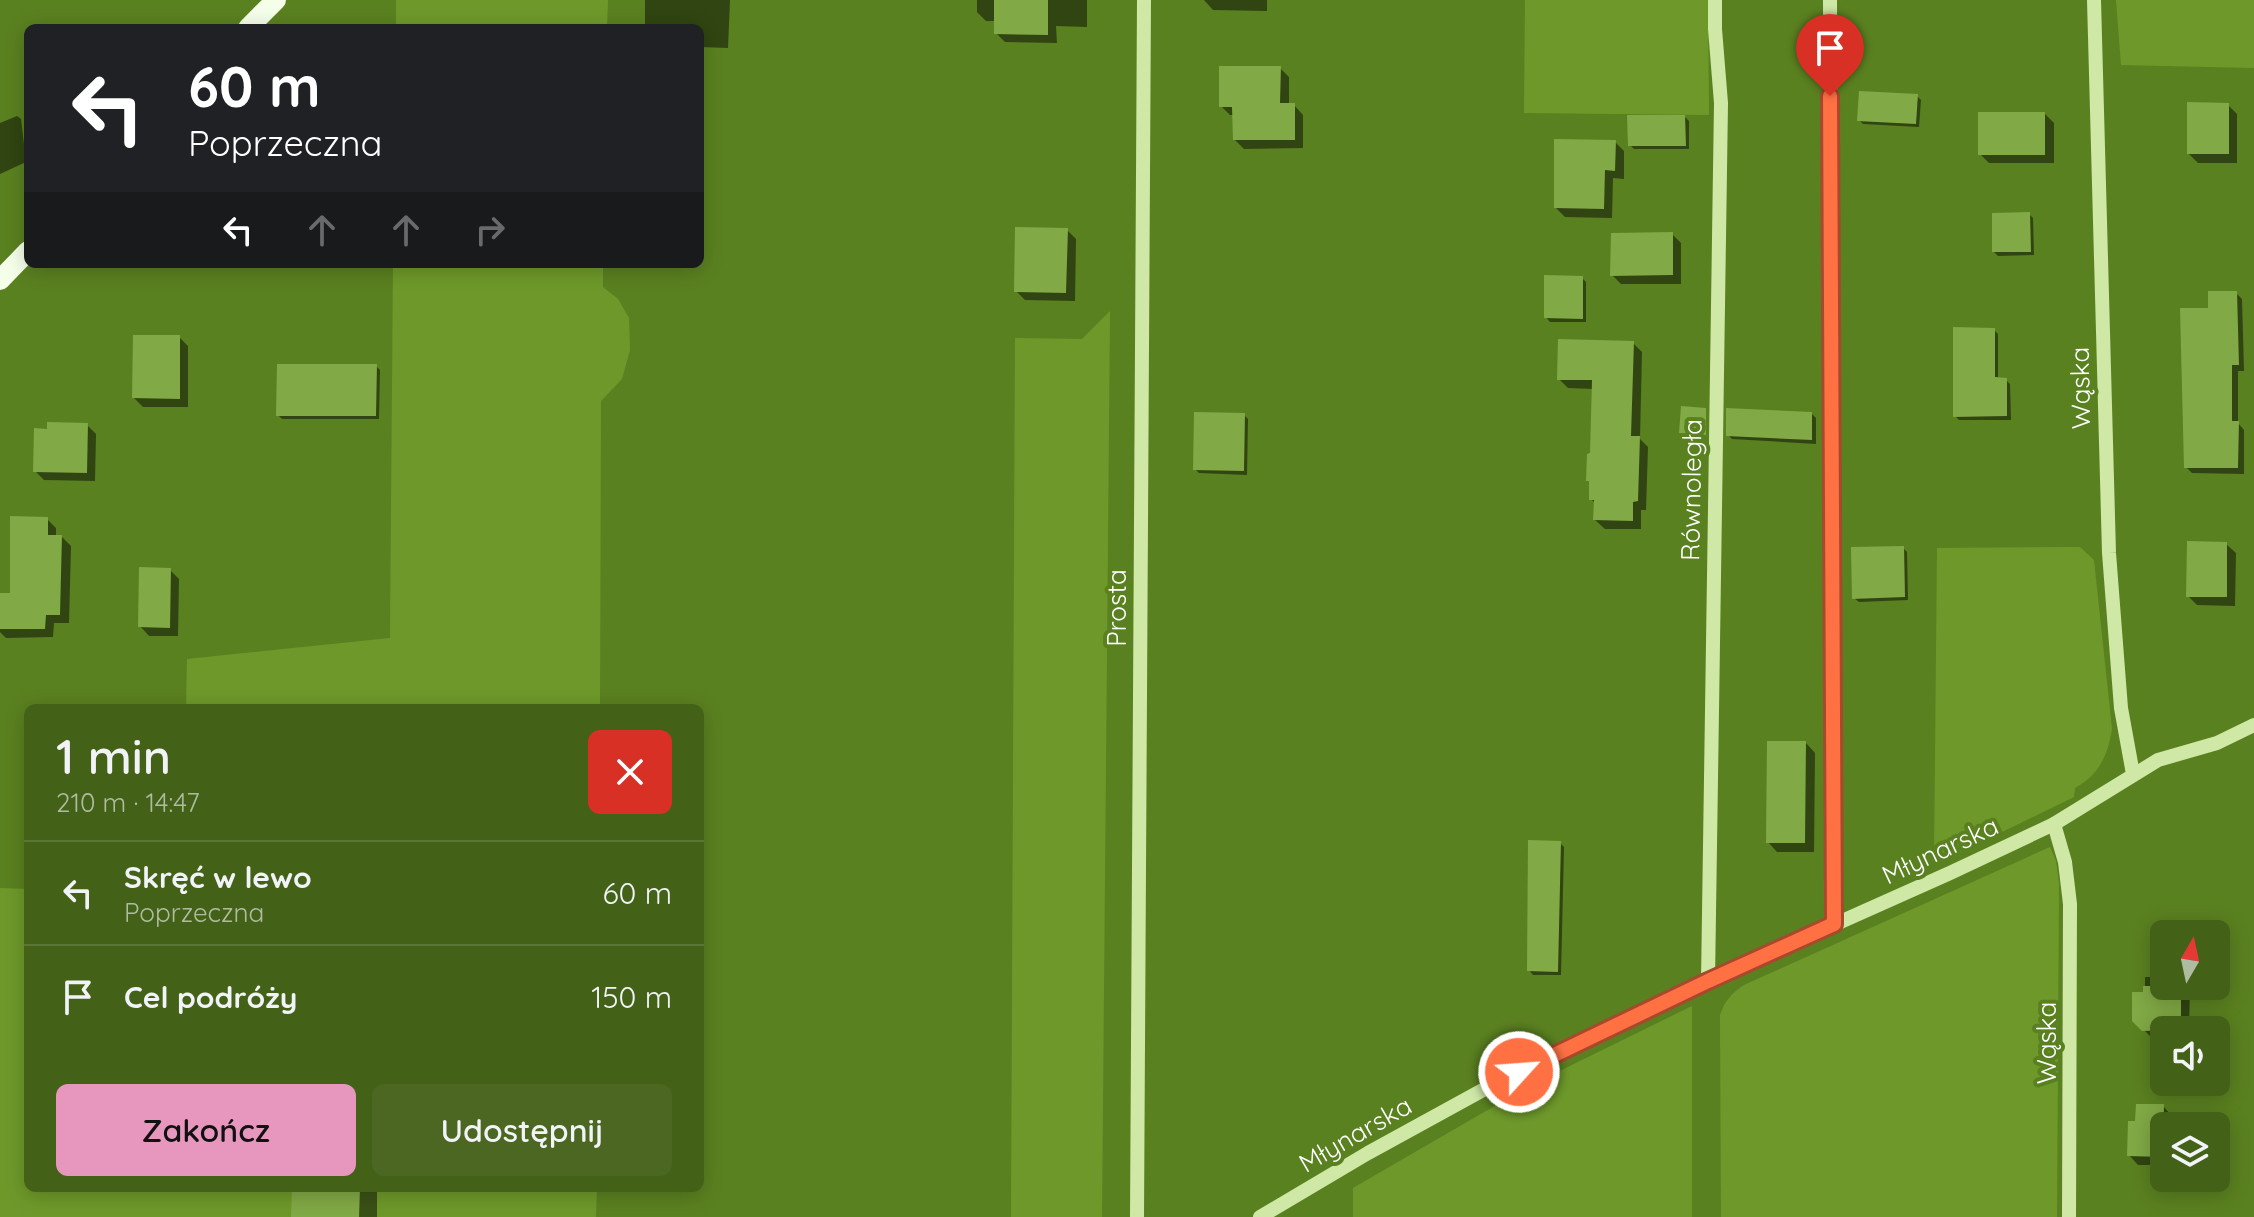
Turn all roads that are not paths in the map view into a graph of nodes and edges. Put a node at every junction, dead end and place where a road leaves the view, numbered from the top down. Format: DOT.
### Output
graph roads {
  1 [pos="276,0"];
  2 [pos="1144,0"];
  3 [pos="1715,0"];
  4 [pos="1830,0"];
  5 [pos="2094,0"];
  6 [pos="252,24"];
  7 [pos="24,255"];
  8 [pos="0,280"];
  9 [pos="2254,725"];
  10 [pos="2133,774"];
  11 [pos="2054,824"];
  12 [pos="1834,924"];
  13 [pos="1708,981"];
  14 [pos="1137,1217"];
  15 [pos="1260,1217"];
  16 [pos="2069,1217"];
  1 -- 6 [label="main road"];
  2 -- 14 [label="street, Prosta"];
  3 -- 13 [label="street, Równoległa"];
  4 -- 12 [label="street"];
  5 -- 10 [label="street, Wąska"];
  7 -- 8 [label="main road"];
  9 -- 10 [label="street, Młynarska"];
  10 -- 11 [label="street, Młynarska"];
  11 -- 12 [label="street, Młynarska"];
  11 -- 16 [label="street, Wąska"];
  12 -- 13 [label="street, Młynarska"];
  13 -- 15 [label="street, Młynarska"];
}
